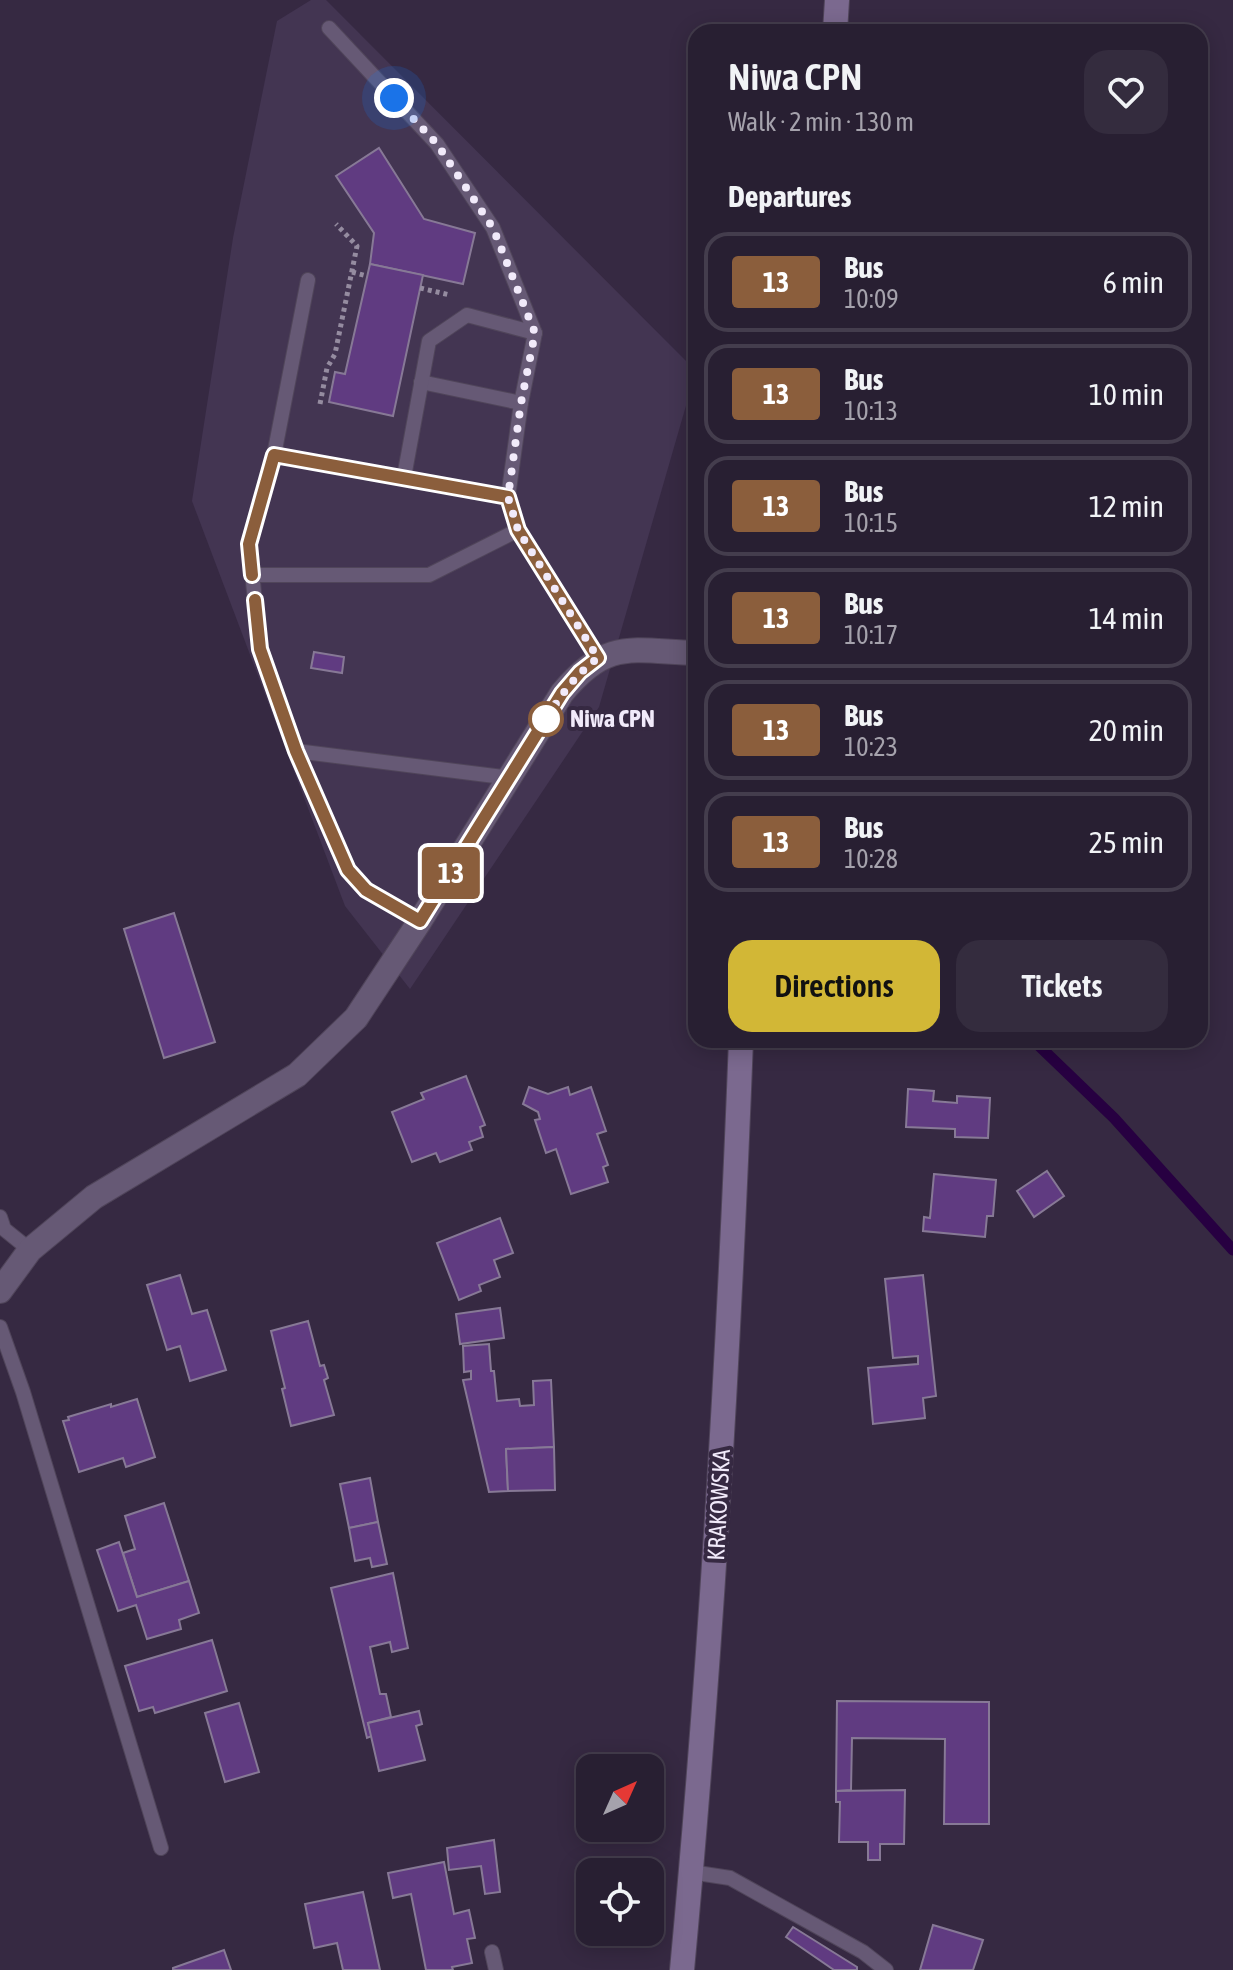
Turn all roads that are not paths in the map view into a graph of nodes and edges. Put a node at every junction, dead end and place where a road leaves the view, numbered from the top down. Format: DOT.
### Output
graph roads {
  1 [pos="837,0"];
  2 [pos="836,24"];
  3 [pos="329,28"];
  4 [pos="308,280"];
  5 [pos="535,333"];
  6 [pos="421,382"];
  7 [pos="521,403"];
  8 [pos="274,455"];
  9 [pos="404,477"];
  10 [pos="508,497"];
  11 [pos="518,530"];
  12 [pos="252,575"];
  13 [pos="688,653"];
  14 [pos="598,658"];
  15 [pos="296,751"];
  16 [pos="511,778"];
  17 [pos="420,921"];
  18 [pos="741,1048"];
  19 [pos="0,1217"];
  20 [pos="30,1250"];
  21 [pos="0,1291"];
  22 [pos="0,1327"];
  23 [pos="161,1848"];
  24 [pos="691,1872"];
  25 [pos="492,1952"];
  26 [pos="496,1970"];
  27 [pos="682,1970"];
  28 [pos="886,1970"];
  1 -- 2 [label="main road"];
  3 -- 5 [label="lane"];
  4 -- 8 [label="lane"];
  5 -- 6 [label="lane"];
  5 -- 7 [label="lane"];
  6 -- 7 [label="lane"];
  6 -- 9 [label="lane"];
  7 -- 10 [label="lane"];
  8 -- 9 [label="lane"];
  8 -- 12 [label="lane"];
  9 -- 10 [label="lane"];
  10 -- 11 [label="lane"];
  11 -- 12 [label="lane"];
  11 -- 14 [label="lane"];
  12 -- 15 [label="lane"];
  13 -- 14 [label="street"];
  14 -- 16 [label="street"];
  15 -- 16 [label="lane"];
  15 -- 17 [label="lane"];
  16 -- 17 [label="street"];
  17 -- 20 [label="street"];
  18 -- 24 [label="main road, KRAKOWSKA"];
  19 -- 20 [label="lane"];
  20 -- 21 [label="street"];
  22 -- 23 [label="lane"];
  24 -- 27 [label="main road, KRAKOWSKA"];
  24 -- 28 [label="lane"];
  25 -- 26 [label="lane"];
}
